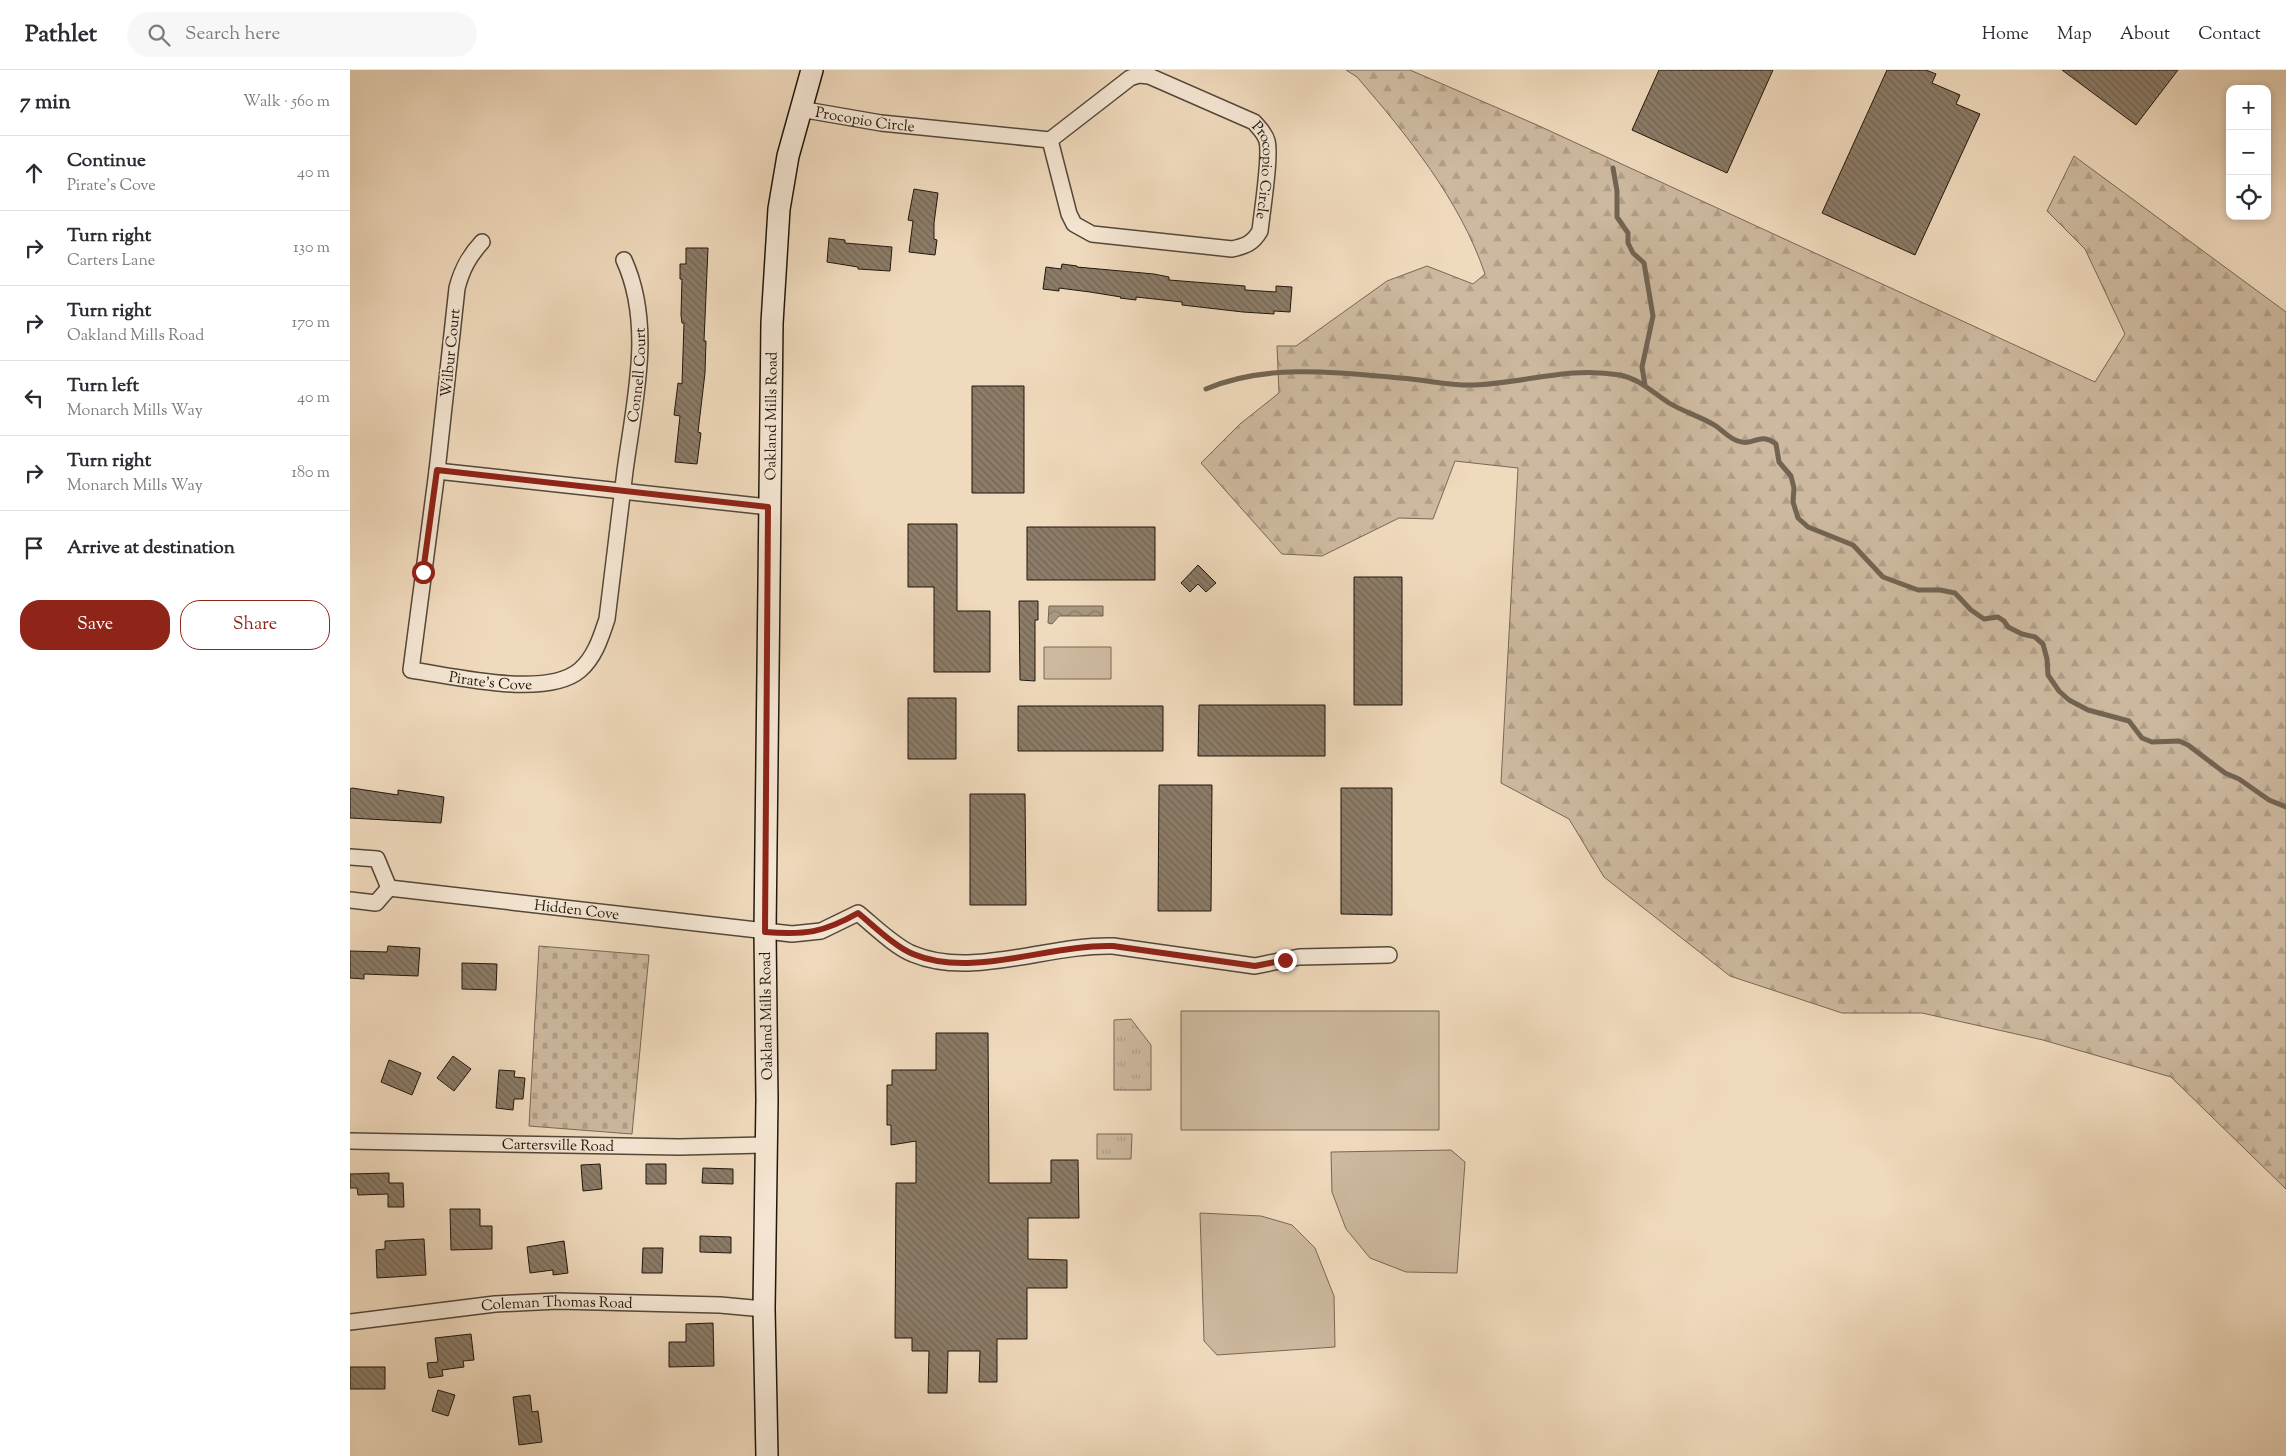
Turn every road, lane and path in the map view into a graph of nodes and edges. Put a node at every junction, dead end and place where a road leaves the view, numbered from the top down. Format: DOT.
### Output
graph roads {
  1 [pos="812,70"];
  2 [pos="800,109"];
  3 [pos="1050,140"];
  4 [pos="482,242"];
  5 [pos="624,260"];
  6 [pos="437,470"];
  7 [pos="622,492"];
  8 [pos="768,507"];
  9 [pos="350,857"];
  10 [pos="389,888"];
  11 [pos="350,900"];
  12 [pos="765,932"];
  13 [pos="1389,955"];
  14 [pos="350,1141"];
  15 [pos="765,1145"];
  16 [pos="764,1309"];
  17 [pos="350,1322"];
  18 [pos="767,1456"];
  1 -- 2 [label="street, Oakland Mills Road"];
  2 -- 3 [label="street, Procopio Circle"];
  2 -- 8 [label="street, Oakland Mills Road"];
  3 -- 3 [label="street, Procopio Circle"];
  4 -- 6 [label="street, Wilbur Court"];
  5 -- 7 [label="street, Connell Court"];
  6 -- 7 [label="street"];
  6 -- 7 [label="street, Pirate's Cove"];
  7 -- 8 [label="street"];
  8 -- 12 [label="street, Oakland Mills Road"];
  9 -- 10 [label="street"];
  10 -- 11 [label="street"];
  10 -- 12 [label="street, Hidden Cove"];
  12 -- 13 [label="street, Hidden Cove"];
  12 -- 15 [label="street, Oakland Mills Road"];
  14 -- 15 [label="street, Cartersville Road"];
  15 -- 16 [label="street, Oakland Mills Road"];
  16 -- 17 [label="street, Coleman Thomas Road"];
  16 -- 18 [label="street, Oakland Mills Road"];
}
